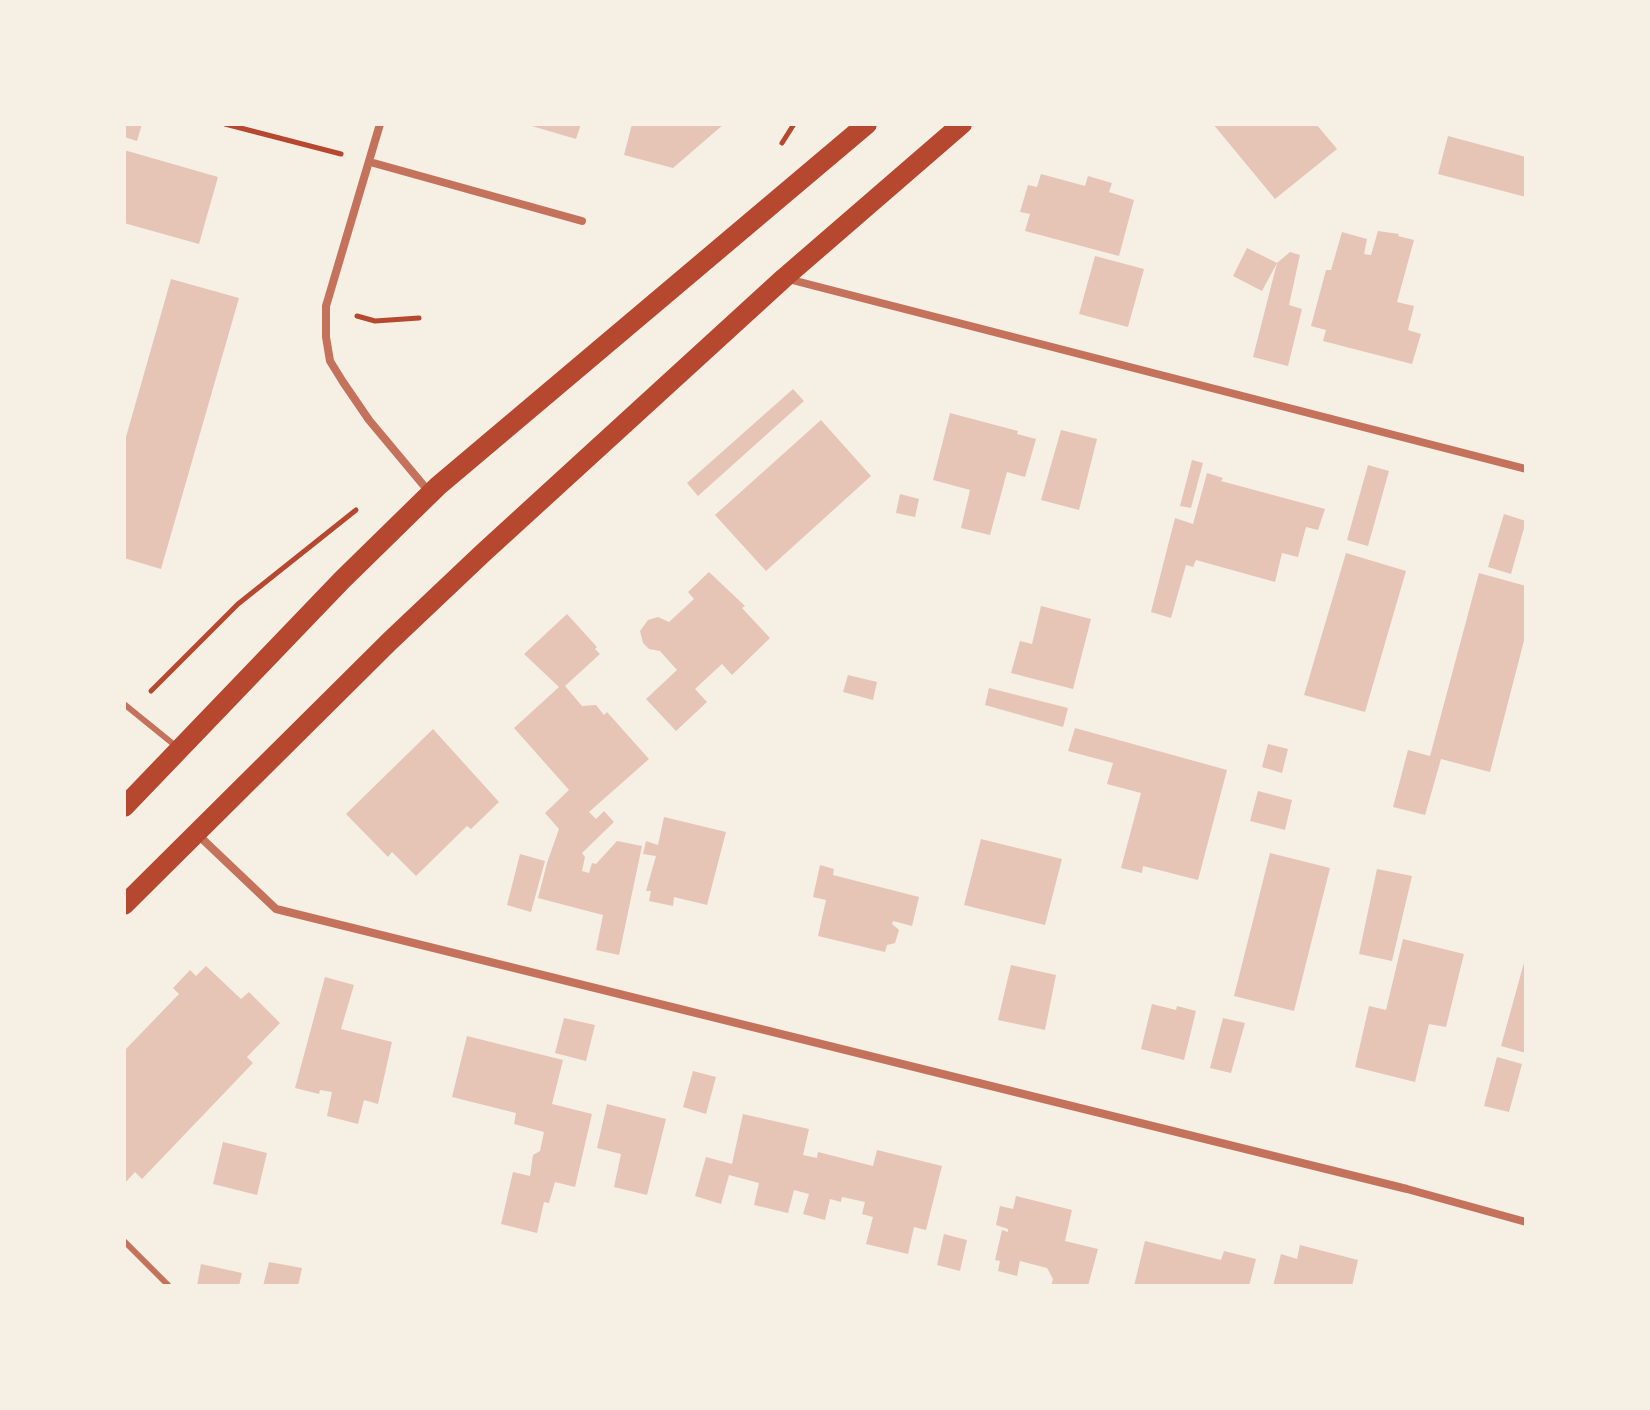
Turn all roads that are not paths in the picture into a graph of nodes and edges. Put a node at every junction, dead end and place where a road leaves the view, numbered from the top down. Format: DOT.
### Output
graph roads {
  1 [pos="380,124"];
  2 [pos="867,124"];
  3 [pos="962,124"];
  4 [pos="370,162"];
  5 [pos="582,221"];
  6 [pos="784,278"];
  7 [pos="1526,469"];
  8 [pos="430,493"];
  9 [pos="124,704"];
  10 [pos="180,749"];
  11 [pos="124,807"];
  12 [pos="196,833"];
  13 [pos="124,905"];
  14 [pos="1526,1222"];
  15 [pos="124,1241"];
  16 [pos="169,1286"];
  1 -- 4 [label="street"];
  2 -- 8 [label="main road"];
  3 -- 6 [label="main road"];
  4 -- 5 [label="street"];
  4 -- 8 [label="street"];
  6 -- 7 [label="street"];
  6 -- 12 [label="main road"];
  8 -- 10 [label="main road"];
  9 -- 10 [label="lane"];
  10 -- 11 [label="main road"];
  12 -- 13 [label="main road"];
  12 -- 14 [label="street"];
  15 -- 16 [label="lane"];
}
